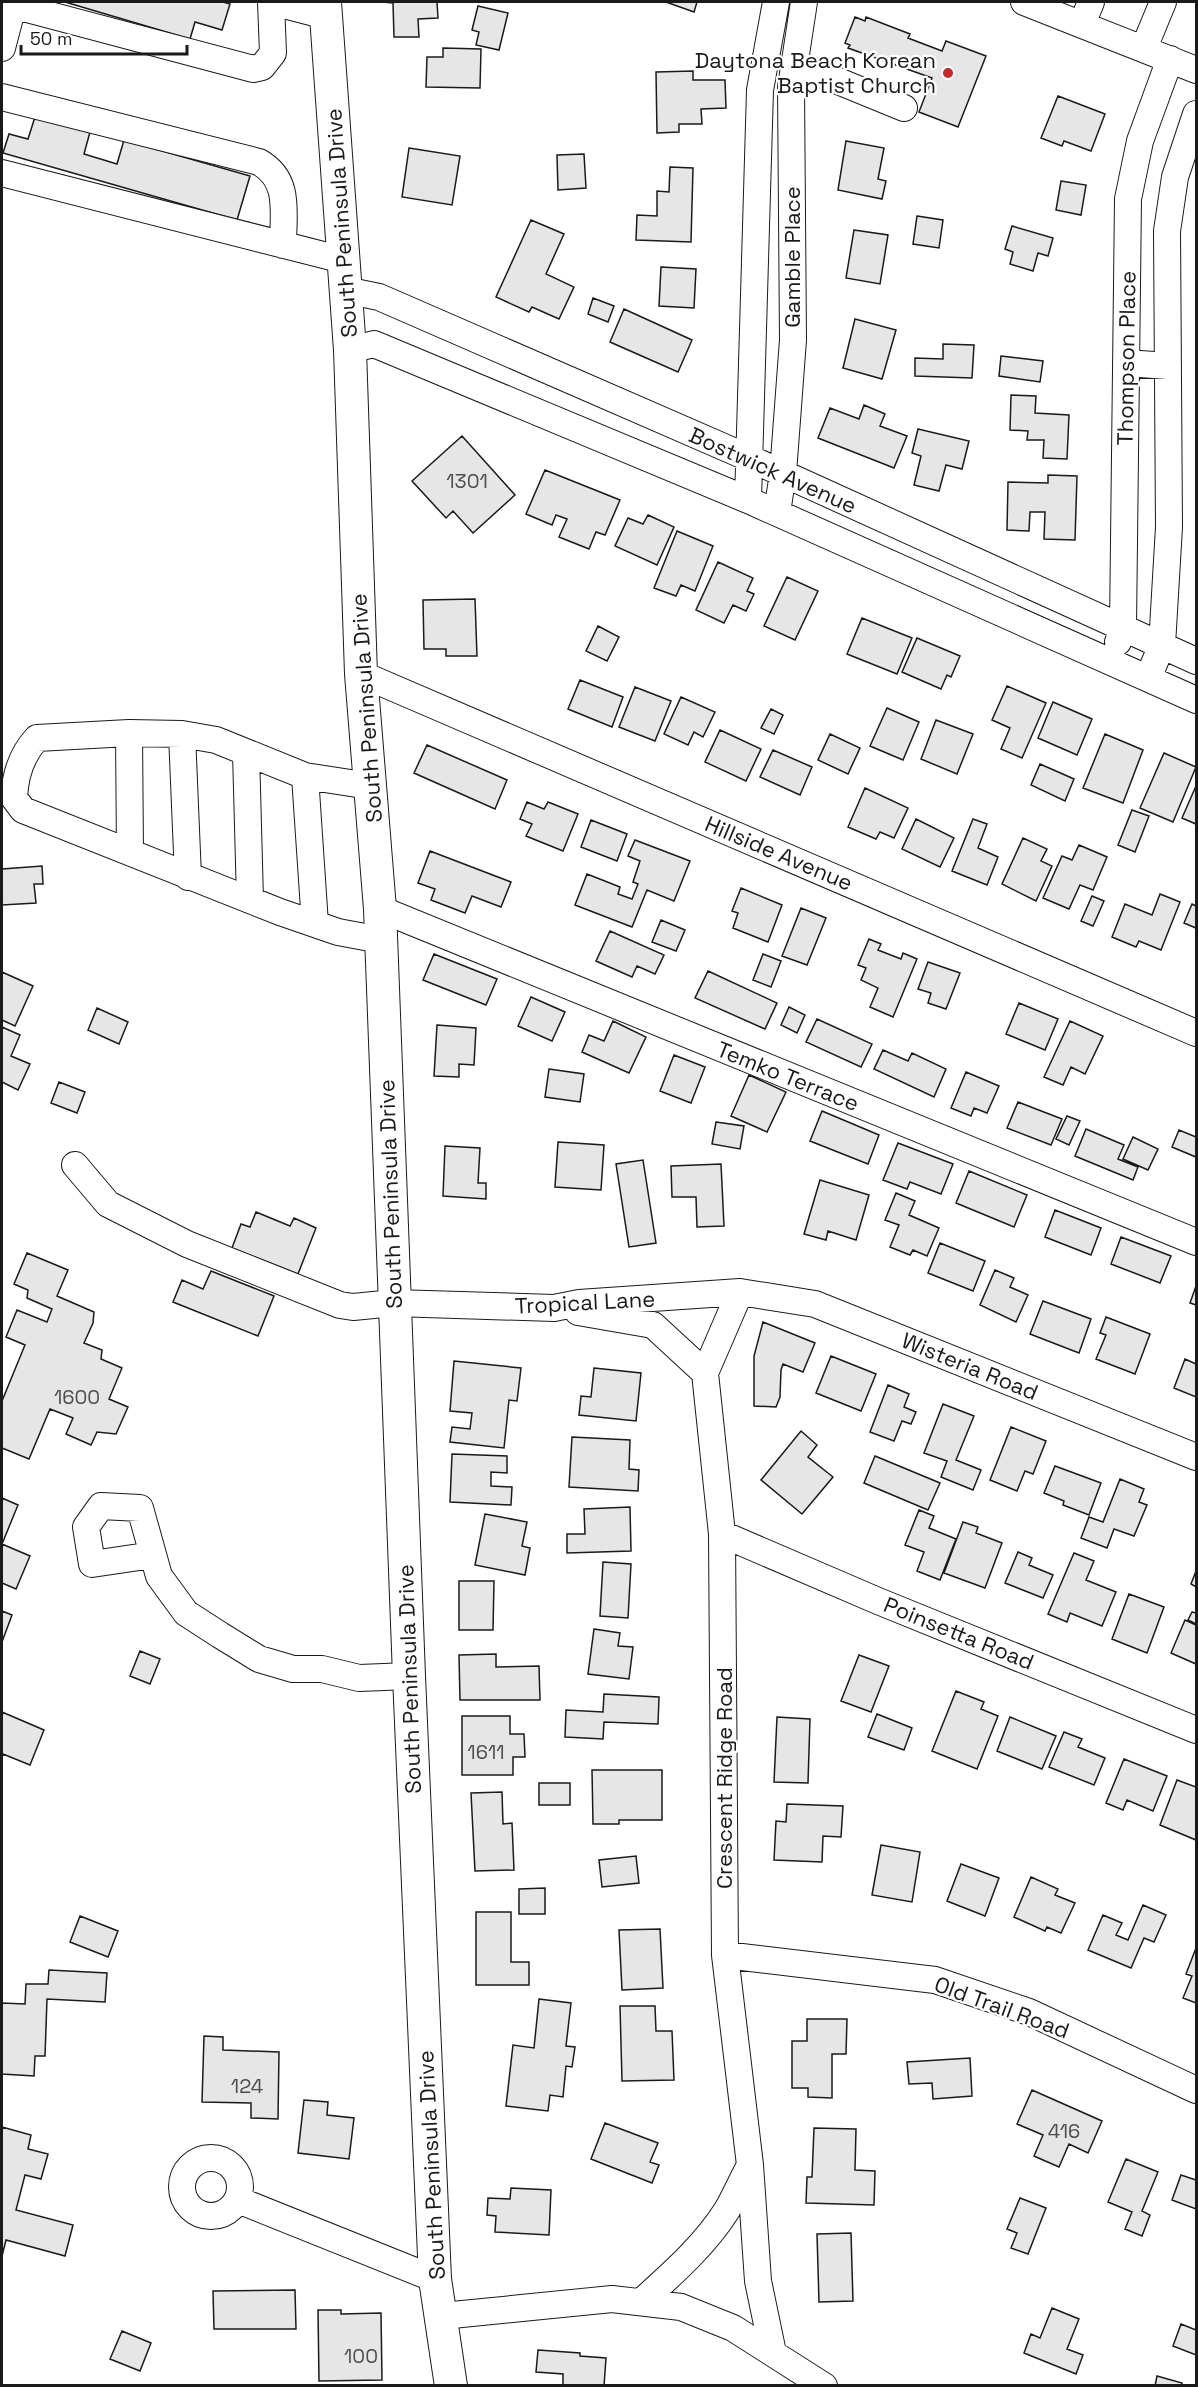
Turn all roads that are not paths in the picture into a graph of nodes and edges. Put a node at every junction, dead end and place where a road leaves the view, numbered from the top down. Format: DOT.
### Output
graph roads {
  1 [pos="271,2"];
  2 [pos="776,2"];
  3 [pos="804,2"];
  4 [pos="1024,2"];
  5 [pos="1163,2"];
  6 [pos="13,3"];
  7 [pos="1054,7"];
  8 [pos="325,9"];
  9 [pos="1086,13"];
  10 [pos="2,48"];
  11 [pos="1144,48"];
  12 [pos="1170,58"];
  13 [pos="794,63"];
  14 [pos="1197,70"];
  15 [pos="2,97"];
  16 [pos="904,108"];
  17 [pos="1197,114"];
  18 [pos="2,173"];
  19 [pos="757,201"];
  20 [pos="792,201"];
  21 [pos="283,245"];
  22 [pos="344,275"];
  23 [pos="350,350"];
  24 [pos="1126,363"];
  25 [pos="1168,366"];
  26 [pos="749,458"];
  27 [pos="783,474"];
  28 [pos="748,500"];
  29 [pos="777,513"];
  30 [pos="1123,627"];
  31 [pos="1162,645"];
  32 [pos="1197,661"];
  33 [pos="1112,662"];
  34 [pos="361,674"];
  35 [pos="1148,678"];
  36 [pos="1197,700"];
  37 [pos="129,733"];
  38 [pos="182,734"];
  39 [pos="246,752"];
  40 [pos="305,776"];
  41 [pos="370,786"];
  42 [pos="130,852"];
  43 [pos="188,877"];
  44 [pos="250,900"];
  45 [pos="380,909"];
  46 [pos="315,924"];
  47 [pos="381,940"];
  48 [pos="1197,1032"];
  49 [pos="75,1165"];
  50 [pos="1197,1242"];
  51 [pos="740,1292"];
  52 [pos="394,1303"];
  53 [pos="554,1308"];
  54 [pos="705,1373"];
  55 [pos="1197,1457"];
  56 [pos="722,1534"];
  57 [pos="153,1555"];
  58 [pos="409,1676"];
  59 [pos="1197,1730"];
  60 [pos="725,1954"];
  61 [pos="1197,2090"];
  62 [pos="750,2165"];
  63 [pos="238,2200"];
  64 [pos="435,2279"];
  65 [pos="642,2301"];
  66 [pos="442,2316"];
  67 [pos="773,2353"];
  68 [pos="451,2385"];
  69 [pos="824,2385"];
  1 -- 6 [label="street"];
  1 -- 8 [label="street"];
  2 -- 19 [label="street, Gamble Place"];
  3 -- 13 [label="street, Gamble Place"];
  4 -- 7 [label="street"];
  5 -- 11 [label="street"];
  6 -- 10 [label="street"];
  7 -- 9 [label="street"];
  8 -- 22 [label="main road, South Peninsula Drive"];
  9 -- 11 [label="street"];
  11 -- 12 [label="street"];
  12 -- 14 [label="street"];
  12 -- 24 [label="street, Thompson Place"];
  13 -- 16 [label="street"];
  13 -- 20 [label="street, Gamble Place"];
  15 -- 21 [label="street"];
  17 -- 25 [label="street, Thompson Place"];
  18 -- 21 [label="street, Bostwick Avenue"];
  19 -- 20 [label="street"];
  19 -- 26 [label="street, Gamble Place"];
  20 -- 27 [label="street, Gamble Place"];
  21 -- 22 [label="street, Bostwick Avenue"];
  22 -- 23 [label="main road, South Peninsula Drive"];
  22 -- 26 [label="street, Bostwick Avenue"];
  23 -- 28 [label="street, Bostwick Avenue"];
  23 -- 34 [label="main road, South Peninsula Drive"];
  24 -- 25 [label="street"];
  24 -- 30 [label="street, Thompson Place"];
  25 -- 31 [label="street, Thompson Place"];
  26 -- 27 [label="street, Bostwick Avenue"];
  26 -- 28 [label="street, Gamble Place"];
  27 -- 29 [label="street, Gamble Place"];
  27 -- 30 [label="street, Bostwick Avenue"];
  28 -- 29 [label="street, Bostwick Avenue"];
  29 -- 33 [label="street, Bostwick Avenue"];
  30 -- 31 [label="street, Bostwick Avenue"];
  30 -- 33 [label="street, Thompson Place"];
  31 -- 32 [label="street, Bostwick Avenue"];
  31 -- 35 [label="street, Thompson Place"];
  33 -- 35 [label="street, Bostwick Avenue"];
  34 -- 41 [label="main road, South Peninsula Drive"];
  34 -- 48 [label="street, Hillside Avenue"];
  35 -- 36 [label="street, Bostwick Avenue"];
  37 -- 38 [label="street"];
  37 -- 42 [label="street"];
  37 -- 42 [label="street"];
  38 -- 39 [label="street"];
  38 -- 43 [label="street"];
  39 -- 40 [label="street"];
  39 -- 44 [label="street"];
  40 -- 41 [label="street"];
  40 -- 46 [label="street"];
  41 -- 45 [label="main road, South Peninsula Drive"];
  42 -- 43 [label="street"];
  43 -- 44 [label="street"];
  44 -- 46 [label="street"];
  45 -- 47 [label="main road, South Peninsula Drive"];
  45 -- 50 [label="street, Temko Terrace"];
  46 -- 47 [label="street"];
  47 -- 52 [label="main road, South Peninsula Drive"];
  49 -- 52 [label="street, Tropical Lane"];
  51 -- 53 [label="street, Tropical Lane"];
  51 -- 54 [label="street"];
  51 -- 55 [label="street, Wisteria Road"];
  52 -- 53 [label="street, Tropical Lane"];
  52 -- 58 [label="main road, South Peninsula Drive"];
  53 -- 54 [label="street"];
  54 -- 56 [label="street, Crescent Ridge Road"];
  56 -- 59 [label="street, Poinsetta Road"];
  56 -- 60 [label="street, Crescent Ridge Road"];
  57 -- 58 [label="street"];
  58 -- 64 [label="main road, South Peninsula Drive"];
  60 -- 61 [label="street, Old Trail Road"];
  60 -- 62 [label="street, Crescent Ridge Road"];
  62 -- 65 [label="street"];
  62 -- 67 [label="street, Crescent Ridge Road"];
  63 -- 64 [label="street"];
  64 -- 66 [label="main road, South Peninsula Drive"];
  65 -- 66 [label="street"];
  65 -- 67 [label="street"];
  66 -- 68 [label="main road, South Peninsula Drive"];
  67 -- 69 [label="street"];
}
